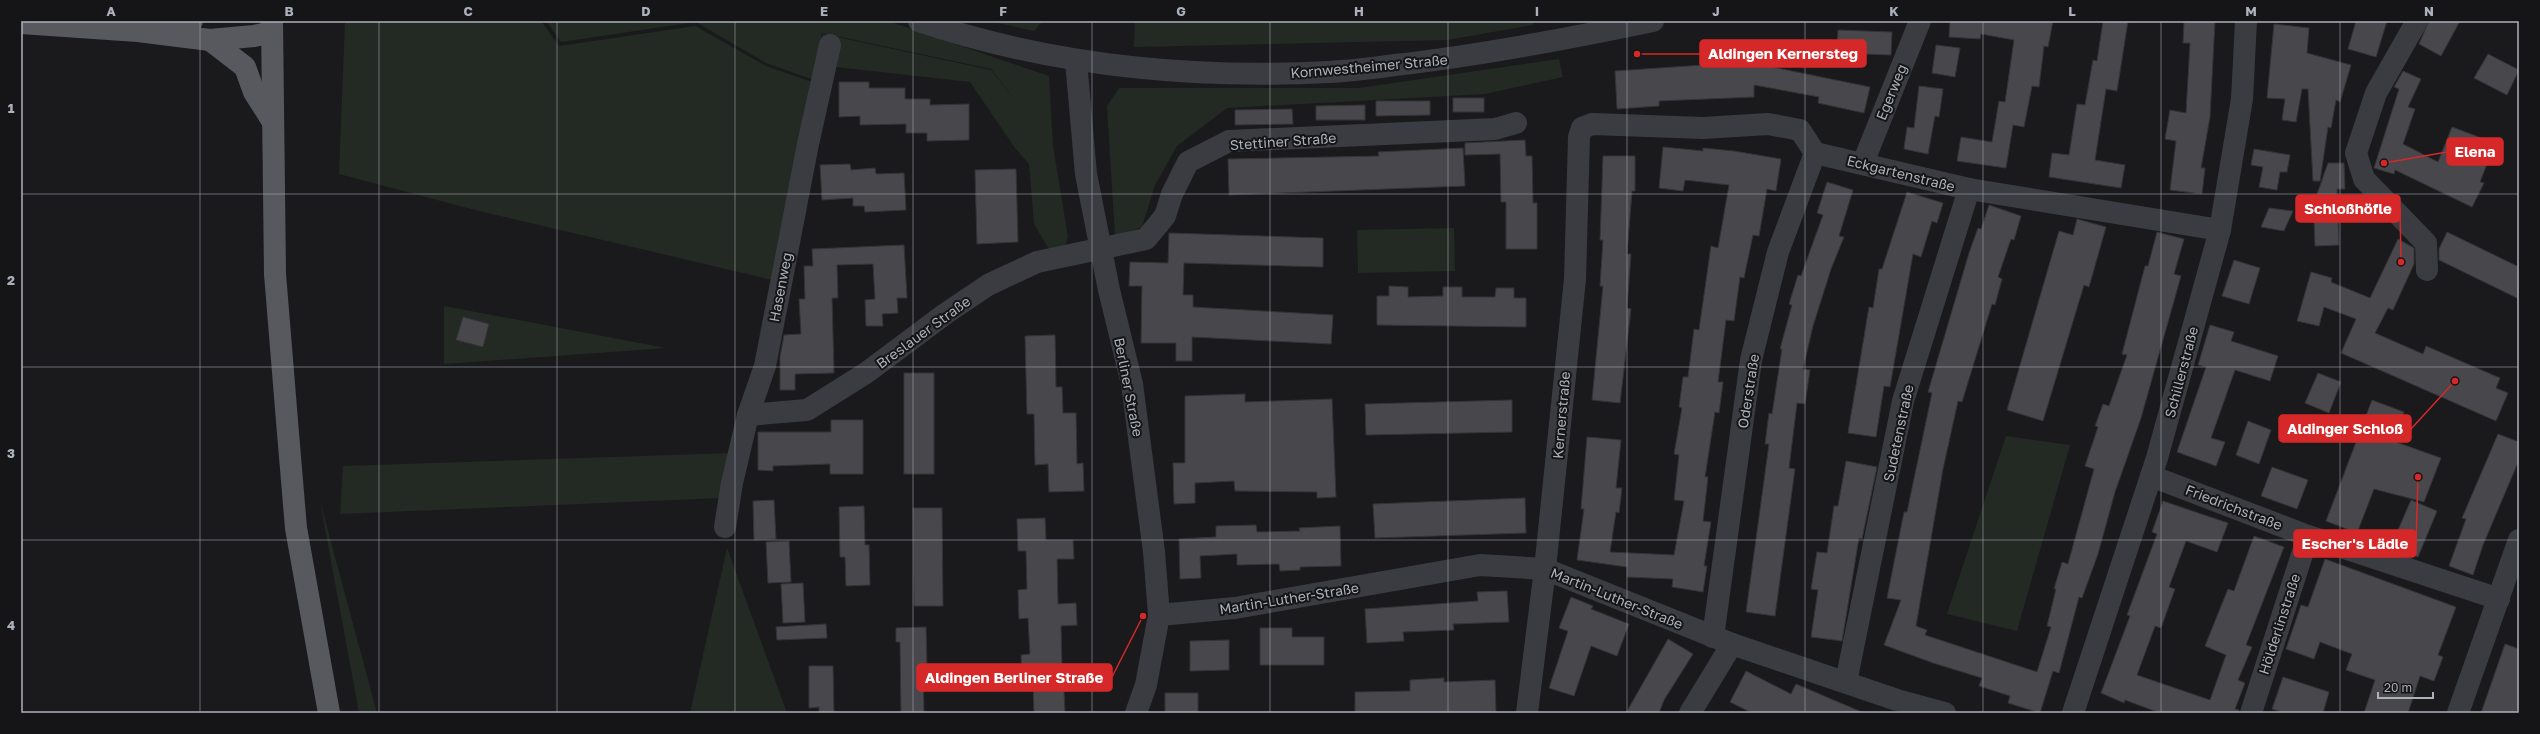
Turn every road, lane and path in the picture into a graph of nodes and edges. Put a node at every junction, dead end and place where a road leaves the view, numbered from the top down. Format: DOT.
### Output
graph roads {
  1 [pos="192,21"];
  2 [pos="919,21"];
  3 [pos="1653,21"];
  4 [pos="1920,21"];
  5 [pos="2246,21"];
  6 [pos="2417,21"];
  7 [pos="21,23"];
  8 [pos="270,24"];
  9 [pos="138,31"];
  10 [pos="210,40"];
  11 [pos="830,45"];
  12 [pos="1076,61"];
  13 [pos="273,122"];
  14 [pos="1516,123"];
  15 [pos="1815,153"];
  16 [pos="1863,163"];
  17 [pos="1969,189"];
  18 [pos="2220,230"];
  19 [pos="1101,250"];
  20 [pos="2427,270"];
  21 [pos="748,415"];
  22 [pos="2151,476"];
  23 [pos="725,527"];
  24 [pos="2308,536"];
  25 [pos="2517,554"];
  26 [pos="1545,569"];
  27 [pos="2499,598"];
  28 [pos="1159,615"];
  29 [pos="1722,641"];
  30 [pos="1846,682"];
  31 [pos="1895,707"];
  32 [pos="329,713"];
  33 [pos="1136,713"];
  34 [pos="1527,713"];
  35 [pos="1690,713"];
  36 [pos="1945,713"];
  37 [pos="2073,713"];
  38 [pos="2251,713"];
  39 [pos="2458,713"];
  1 -- 9 [label="main road"];
  2 -- 12 [label="street, Kornwestheimer Straße"];
  3 -- 12 [label="street, Kornwestheimer Straße"];
  4 -- 16 [label="street, Egerweg"];
  5 -- 18 [label="street, Schillerstraße"];
  6 -- 20 [label="street"];
  7 -- 9 [label="main road"];
  8 -- 10 [label="main road"];
  8 -- 13 [label="main road"];
  9 -- 10 [label="main road"];
  10 -- 13 [label="main road"];
  11 -- 21 [label="street, Hasenweg"];
  12 -- 19 [label="street, Berliner Straße"];
  13 -- 32 [label="main road"];
  14 -- 19 [label="street, Stettiner Straße"];
  15 -- 16 [label="street, Eckgartenstraße"];
  15 -- 26 [label="street, Kernerstraße"];
  15 -- 29 [label="street, Oderstraße"];
  16 -- 17 [label="street, Eckgartenstraße"];
  17 -- 18 [label="street, Eckgartenstraße"];
  17 -- 30 [label="street, Sudetenstraße"];
  18 -- 22 [label="street, Schillerstraße"];
  19 -- 21 [label="street, Breslauer Straße"];
  19 -- 28 [label="street, Berliner Straße"];
  21 -- 23 [label="street, Hasenweg"];
  22 -- 24 [label="street, Friedrichstraße"];
  22 -- 37 [label="street, Schillerstraße"];
  24 -- 27 [label="street, Friedrichstraße"];
  24 -- 38 [label="street, Hölderlinstraße"];
  25 -- 27 [label="street"];
  26 -- 28 [label="street, Martin-Luther-Straße"];
  26 -- 29 [label="street, Martin-Luther-Straße"];
  26 -- 34 [label="street, Kernerstraße"];
  27 -- 39 [label="street"];
  28 -- 33 [label="street, Berliner Straße"];
  29 -- 30 [label="street, Martin-Luther-Straße"];
  29 -- 35 [label="street"];
  30 -- 31 [label="street, Martin-Luther-Straße"];
  31 -- 36 [label="street, Martin-Luther-Straße"];
}
